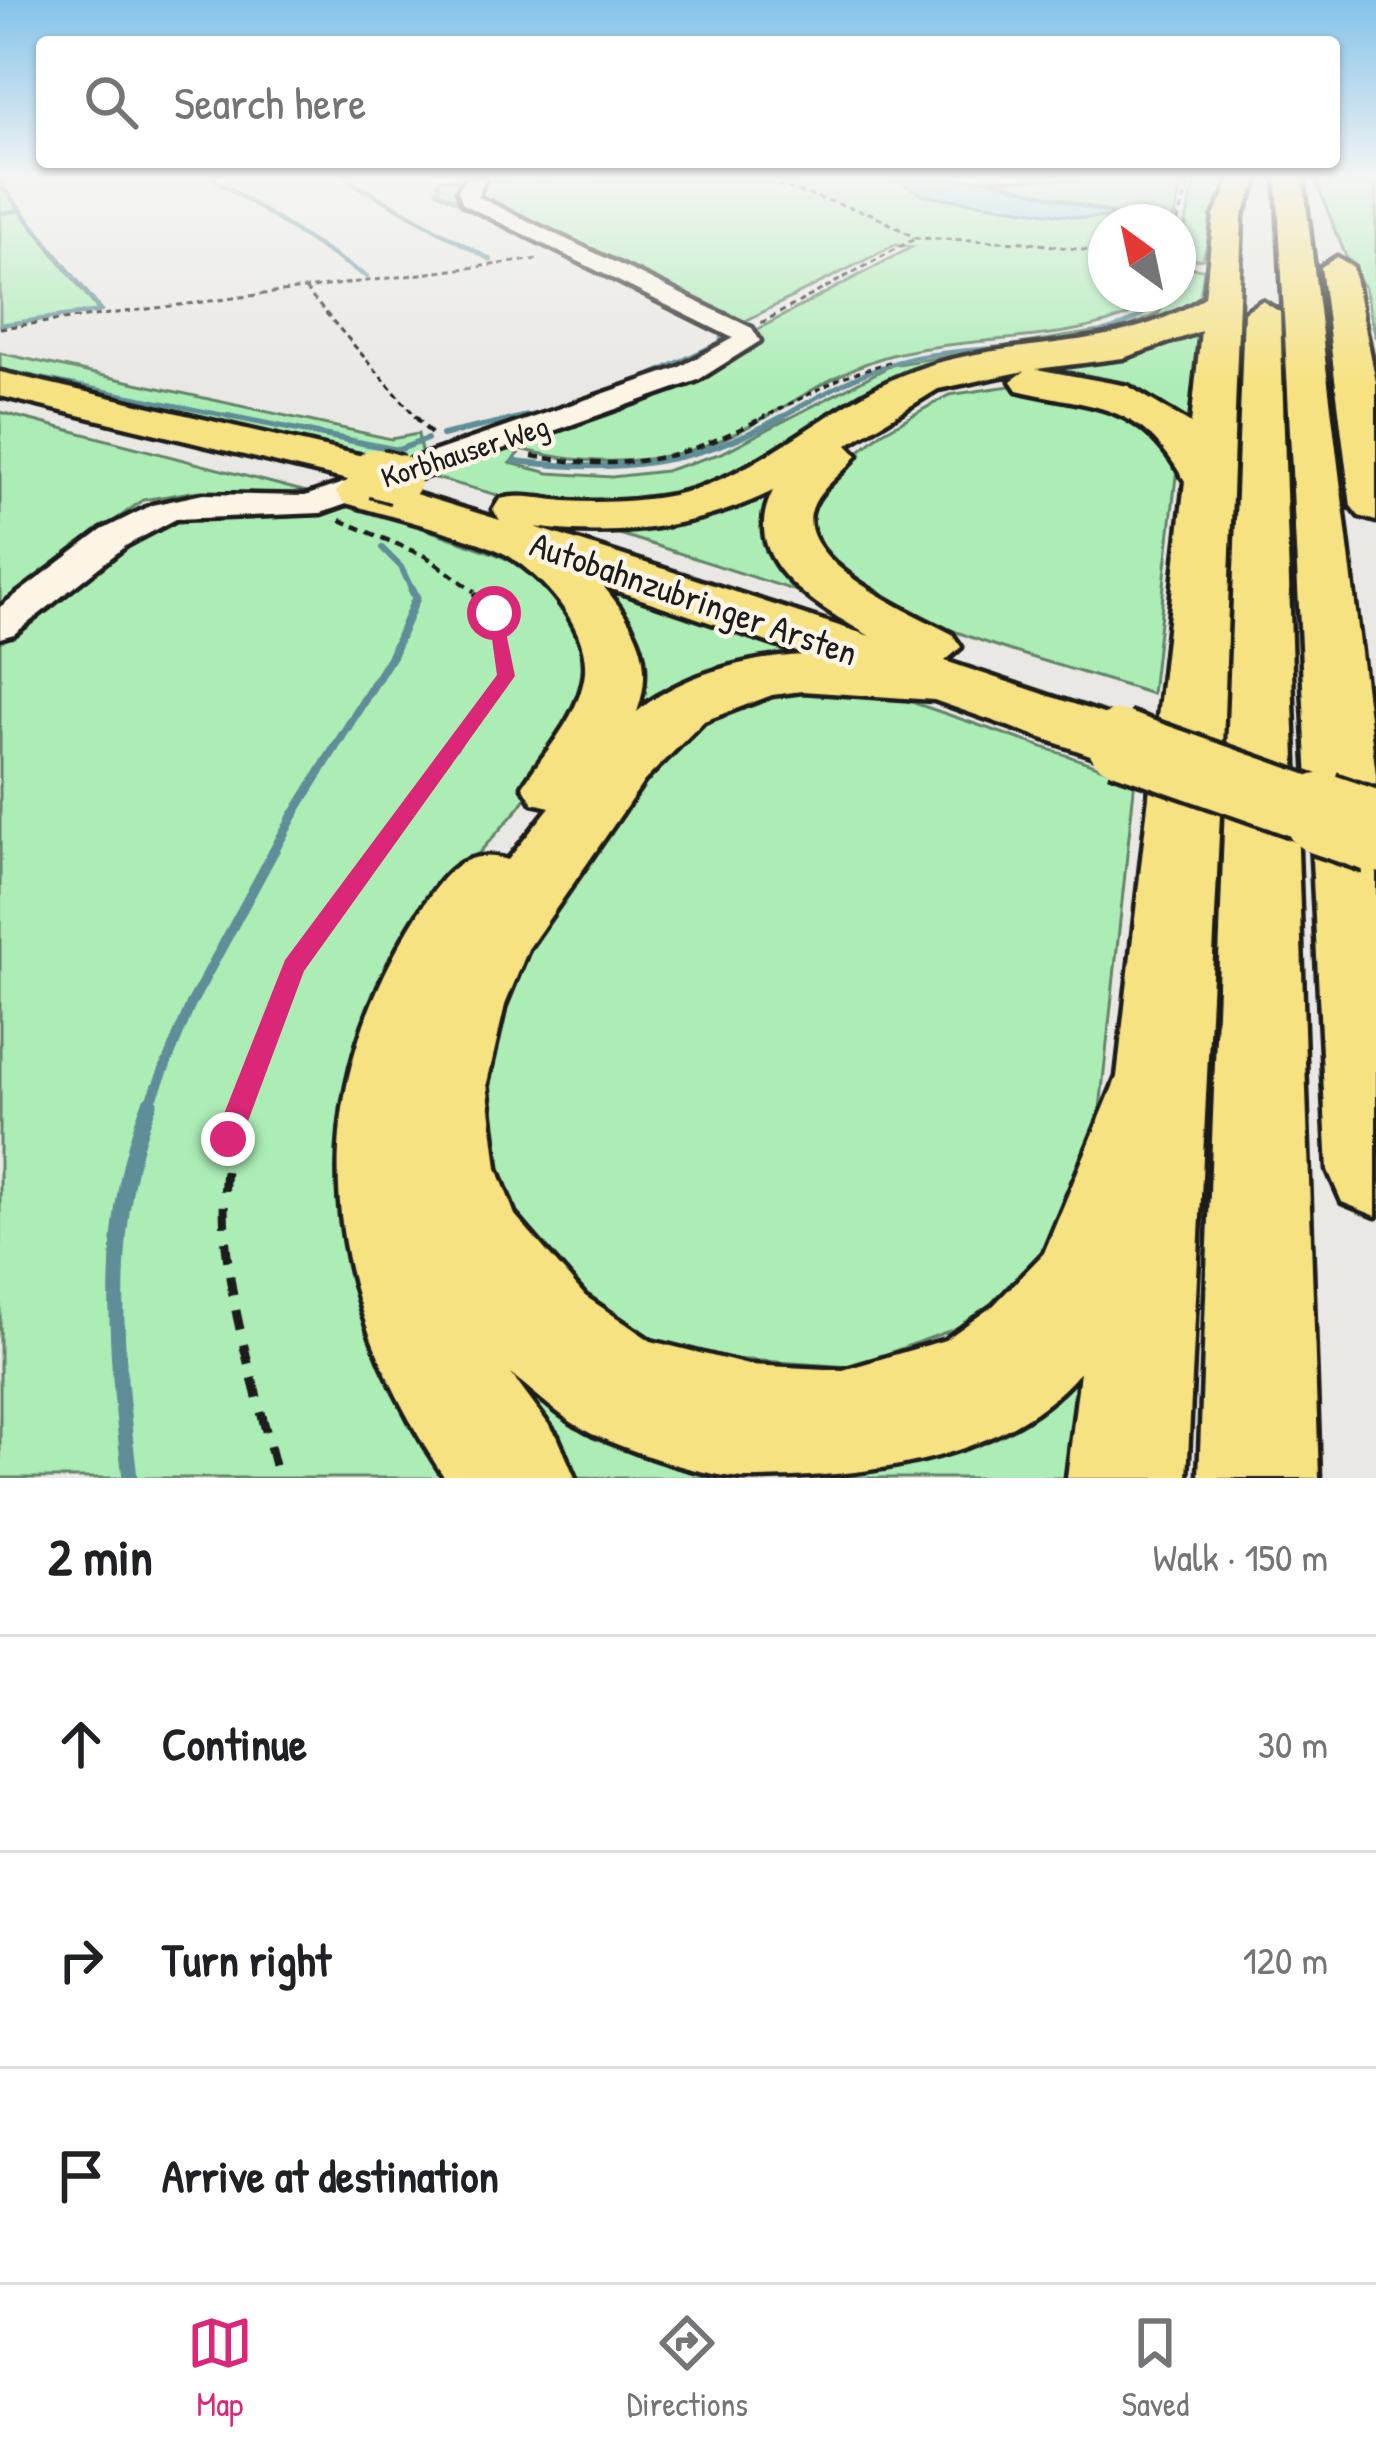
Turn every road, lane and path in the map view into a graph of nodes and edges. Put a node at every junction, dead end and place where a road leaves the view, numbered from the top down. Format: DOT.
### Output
graph roads {
  1 [pos="567,248"];
  2 [pos="898,248"];
  3 [pos="1050,248"];
  4 [pos="1226,248"];
  5 [pos="1262,248"];
  6 [pos="1312,248"];
  7 [pos="1324,248"];
  8 [pos="1088,251"];
  9 [pos="579,254"];
  10 [pos="305,290"];
  11 [pos="1222,301"];
  12 [pos="0,328"];
  13 [pos="743,333"];
  14 [pos="1363,362"];
  15 [pos="0,384"];
  16 [pos="0,402"];
  17 [pos="451,456"];
  18 [pos="1209,481"];
  19 [pos="357,487"];
  20 [pos="1376,506"];
  21 [pos="502,521"];
  22 [pos="0,626"];
  23 [pos="937,664"];
  24 [pos="1122,727"];
  25 [pos="1376,796"];
  26 [pos="1376,832"];
  27 [pos="1162,1076"];
  28 [pos="1376,1169"];
  29 [pos="278,1478"];
  30 [pos="515,1478"];
  31 [pos="1127,1478"];
  32 [pos="1258,1478"];
  1 -- 9 [label="lane"];
  2 -- 13 [label="path"];
  3 -- 8 [label="path"];
  4 -- 11 [label="highway"];
  5 -- 32 [label="highway"];
  6 -- 28 [label="highway"];
  7 -- 14 [label="highway"];
  9 -- 10 [label="path"];
  9 -- 13 [label="lane"];
  10 -- 12 [label="path"];
  10 -- 17 [label="path"];
  11 -- 18 [label="highway"];
  11 -- 21 [label="highway"];
  13 -- 17 [label="lane, Korbhauser Weg"];
  14 -- 20 [label="highway"];
  15 -- 19 [label="highway, Autobahnzubringer Arsten"];
  16 -- 19 [label="highway, Autobahnzubringer Arsten"];
  17 -- 19 [label="lane, Korbhauser Weg"];
  18 -- 23 [label="highway"];
  18 -- 27 [label="highway"];
  19 -- 21 [label="highway, Autobahnzubringer Arsten"];
  19 -- 22 [label="lane, Korbhauser Weg"];
  19 -- 29 [label="path"];
  21 -- 23 [label="highway, Autobahnzubringer Arsten"];
  21 -- 30 [label="highway"];
  23 -- 24 [label="highway, Autobahnzubringer Arsten"];
  23 -- 27 [label="highway"];
  24 -- 25 [label="highway, Autobahnzubringer Arsten"];
  24 -- 26 [label="highway, Autobahnzubringer Arsten, bridge"];
  27 -- 31 [label="highway"];
}
